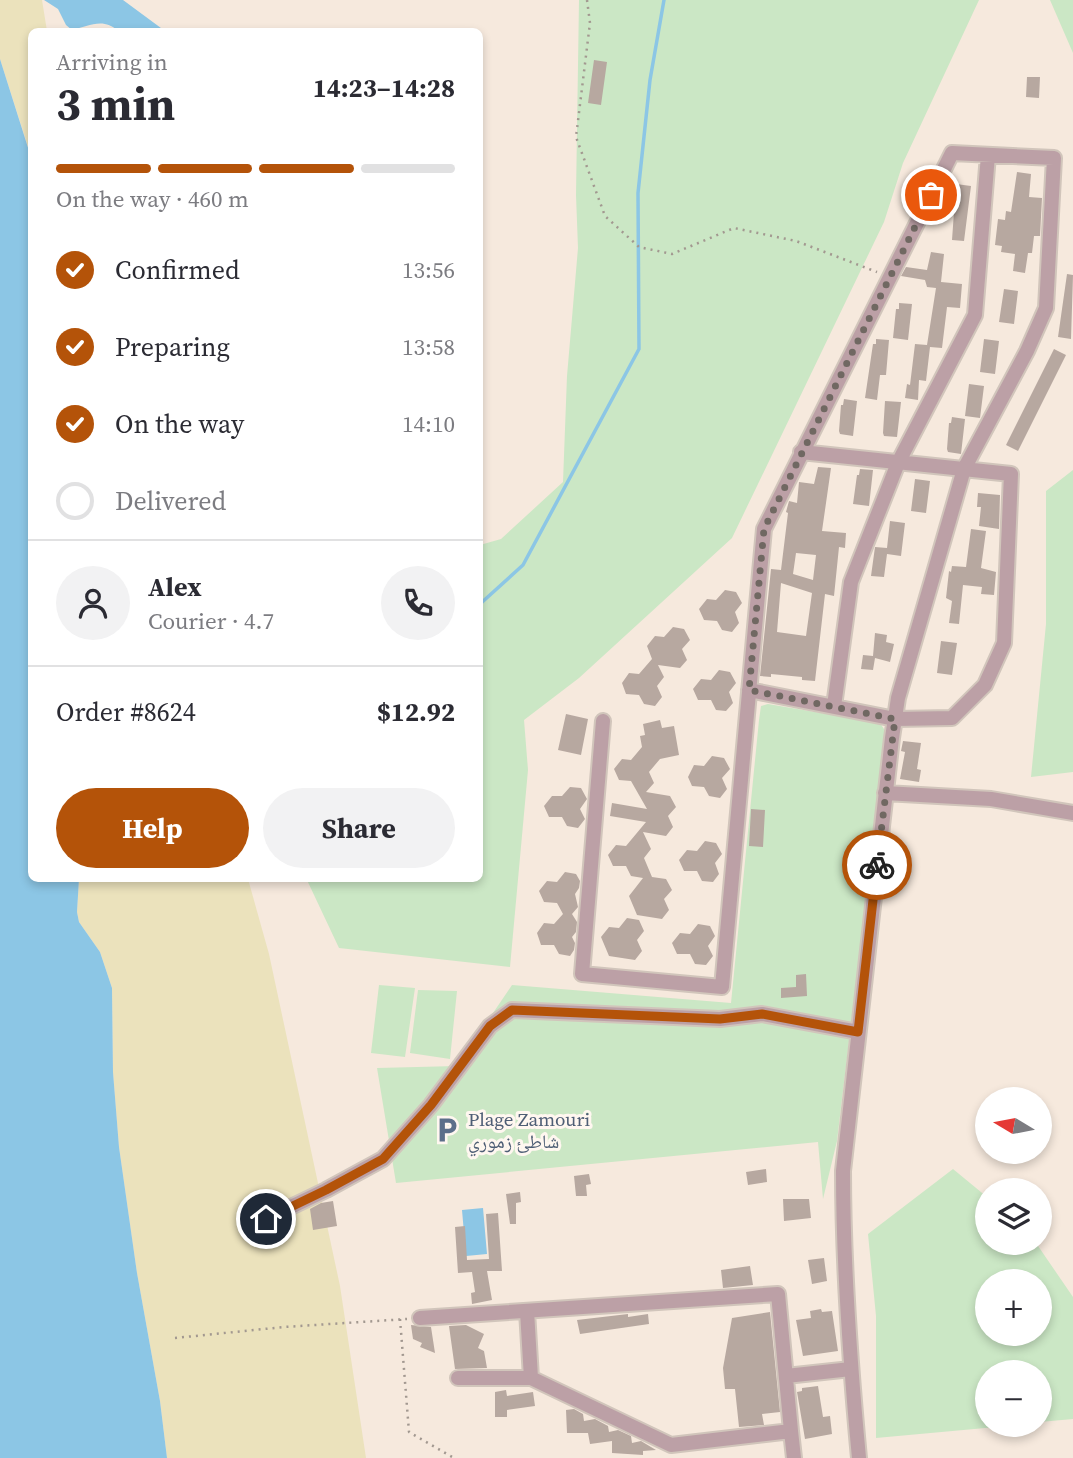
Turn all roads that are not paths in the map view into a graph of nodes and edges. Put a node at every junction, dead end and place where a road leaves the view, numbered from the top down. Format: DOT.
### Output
graph roads {
  1 [pos="988,155"];
  2 [pos="801,452"];
  3 [pos="898,463"];
  4 [pos="964,469"];
  5 [pos="749,690"];
  6 [pos="834,706"];
  7 [pos="895,719"];
  8 [pos="603,722"];
  9 [pos="885,793"];
  10 [pos="1073,813"];
  11 [pos="858,1032"];
  12 [pos="266,1219"];
  13 [pos="527,1311"];
  14 [pos="420,1318"];
  15 [pos="851,1369"];
  16 [pos="786,1376"];
  17 [pos="458,1378"];
  18 [pos="531,1378"];
  19 [pos="791,1432"];
  20 [pos="794,1458"];
  21 [pos="859,1458"];
  1 -- 2 [label="street"];
  1 -- 3 [label="street"];
  1 -- 4 [label="street"];
  2 -- 3 [label="street"];
  2 -- 5 [label="street"];
  3 -- 4 [label="street"];
  3 -- 6 [label="street"];
  4 -- 7 [label="street"];
  4 -- 7 [label="street"];
  5 -- 6 [label="street"];
  5 -- 8 [label="street"];
  6 -- 7 [label="street"];
  7 -- 9 [label="street"];
  9 -- 10 [label="street"];
  9 -- 11 [label="street"];
  11 -- 12 [label="street"];
  11 -- 15 [label="street"];
  13 -- 14 [label="street"];
  13 -- 16 [label="street"];
  13 -- 18 [label="street"];
  15 -- 16 [label="street"];
  15 -- 21 [label="street"];
  16 -- 19 [label="street"];
  17 -- 18 [label="street"];
  18 -- 19 [label="street"];
  19 -- 20 [label="street"];
}
